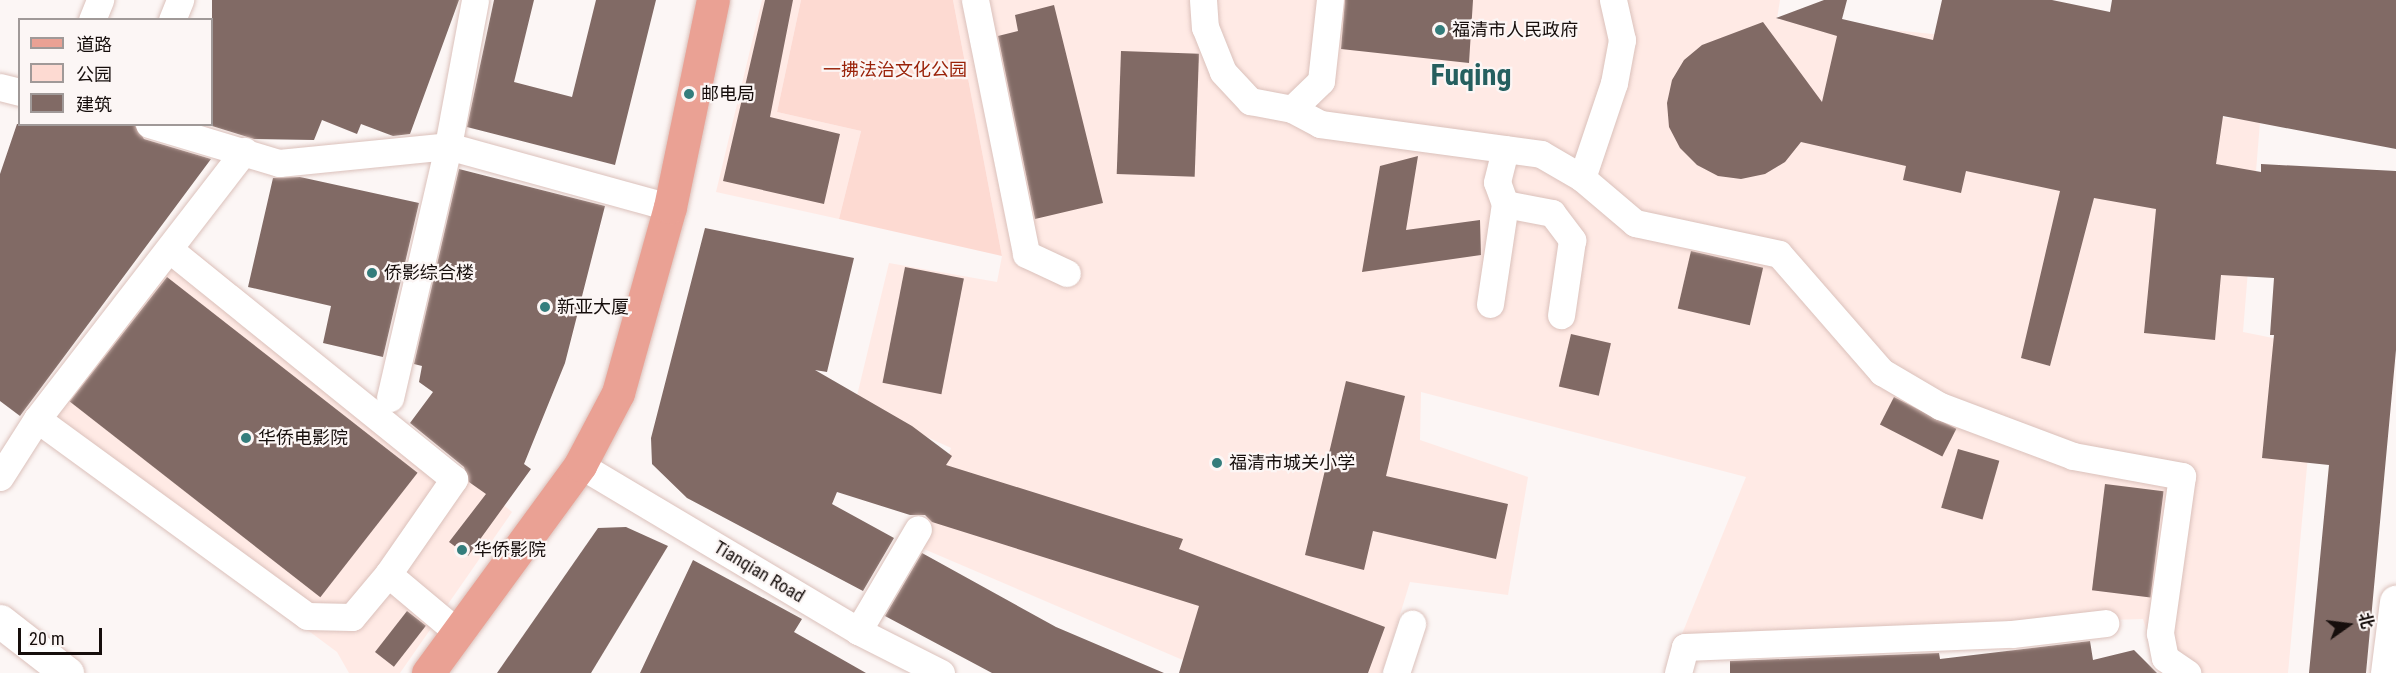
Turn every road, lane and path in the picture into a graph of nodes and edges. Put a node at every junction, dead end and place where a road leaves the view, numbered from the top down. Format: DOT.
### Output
graph roads {
  1 [pos="100,0"];
  2 [pos="180,0"];
  3 [pos="475,0"];
  4 [pos="713,0"];
  5 [pos="975,0"];
  6 [pos="1203,0"];
  7 [pos="1330,0"];
  8 [pos="1613,0"];
  9 [pos="93,18"];
  10 [pos="173,18"];
  11 [pos="0,87"];
  12 [pos="18,92"];
  13 [pos="1292,109"];
  14 [pos="156,126"];
  15 [pos="448,146"];
  16 [pos="1505,149"];
  17 [pos="244,151"];
  18 [pos="1582,178"];
  19 [pos="1505,204"];
  20 [pos="670,207"];
  21 [pos="171,251"];
  22 [pos="1066,273"];
  23 [pos="1490,304"];
  24 [pos="1560,315"];
  25 [pos="390,398"];
  26 [pos="37,419"];
  27 [pos="580,465"];
  28 [pos="0,477"];
  29 [pos="918,529"];
  30 [pos="388,574"];
  31 [pos="2396,602"];
  32 [pos="0,621"];
  33 [pos="2105,623"];
  34 [pos="1412,624"];
  35 [pos="456,631"];
  36 [pos="858,631"];
  37 [pos="67,673"];
  38 [pos="428,673"];
  39 [pos="940,673"];
  40 [pos="1396,673"];
  41 [pos="1678,673"];
  42 [pos="2187,673"];
  43 [pos="2387,673"];
  1 -- 9 [label="street"];
  2 -- 10 [label="street"];
  3 -- 15 [label="street"];
  4 -- 20 [label="main road"];
  5 -- 22 [label="street"];
  6 -- 13 [label="street"];
  7 -- 13 [label="street"];
  8 -- 18 [label="street"];
  11 -- 12 [label="street"];
  13 -- 16 [label="street"];
  14 -- 17 [label="street"];
  15 -- 17 [label="street"];
  15 -- 20 [label="street"];
  15 -- 25 [label="street"];
  16 -- 18 [label="street"];
  16 -- 19 [label="street"];
  17 -- 21 [label="street"];
  18 -- 42 [label="street"];
  19 -- 23 [label="street"];
  19 -- 24 [label="street"];
  20 -- 27 [label="main road"];
  21 -- 26 [label="street"];
  21 -- 30 [label="street"];
  26 -- 28 [label="street"];
  26 -- 30 [label="street"];
  27 -- 35 [label="main road"];
  27 -- 36 [label="street, Tianqian Road"];
  29 -- 36 [label="street"];
  30 -- 35 [label="street"];
  31 -- 43 [label="street"];
  32 -- 37 [label="street"];
  33 -- 41 [label="street"];
  34 -- 40 [label="street"];
  35 -- 38 [label="main road"];
  36 -- 39 [label="street, Tianqian Road"];
}
